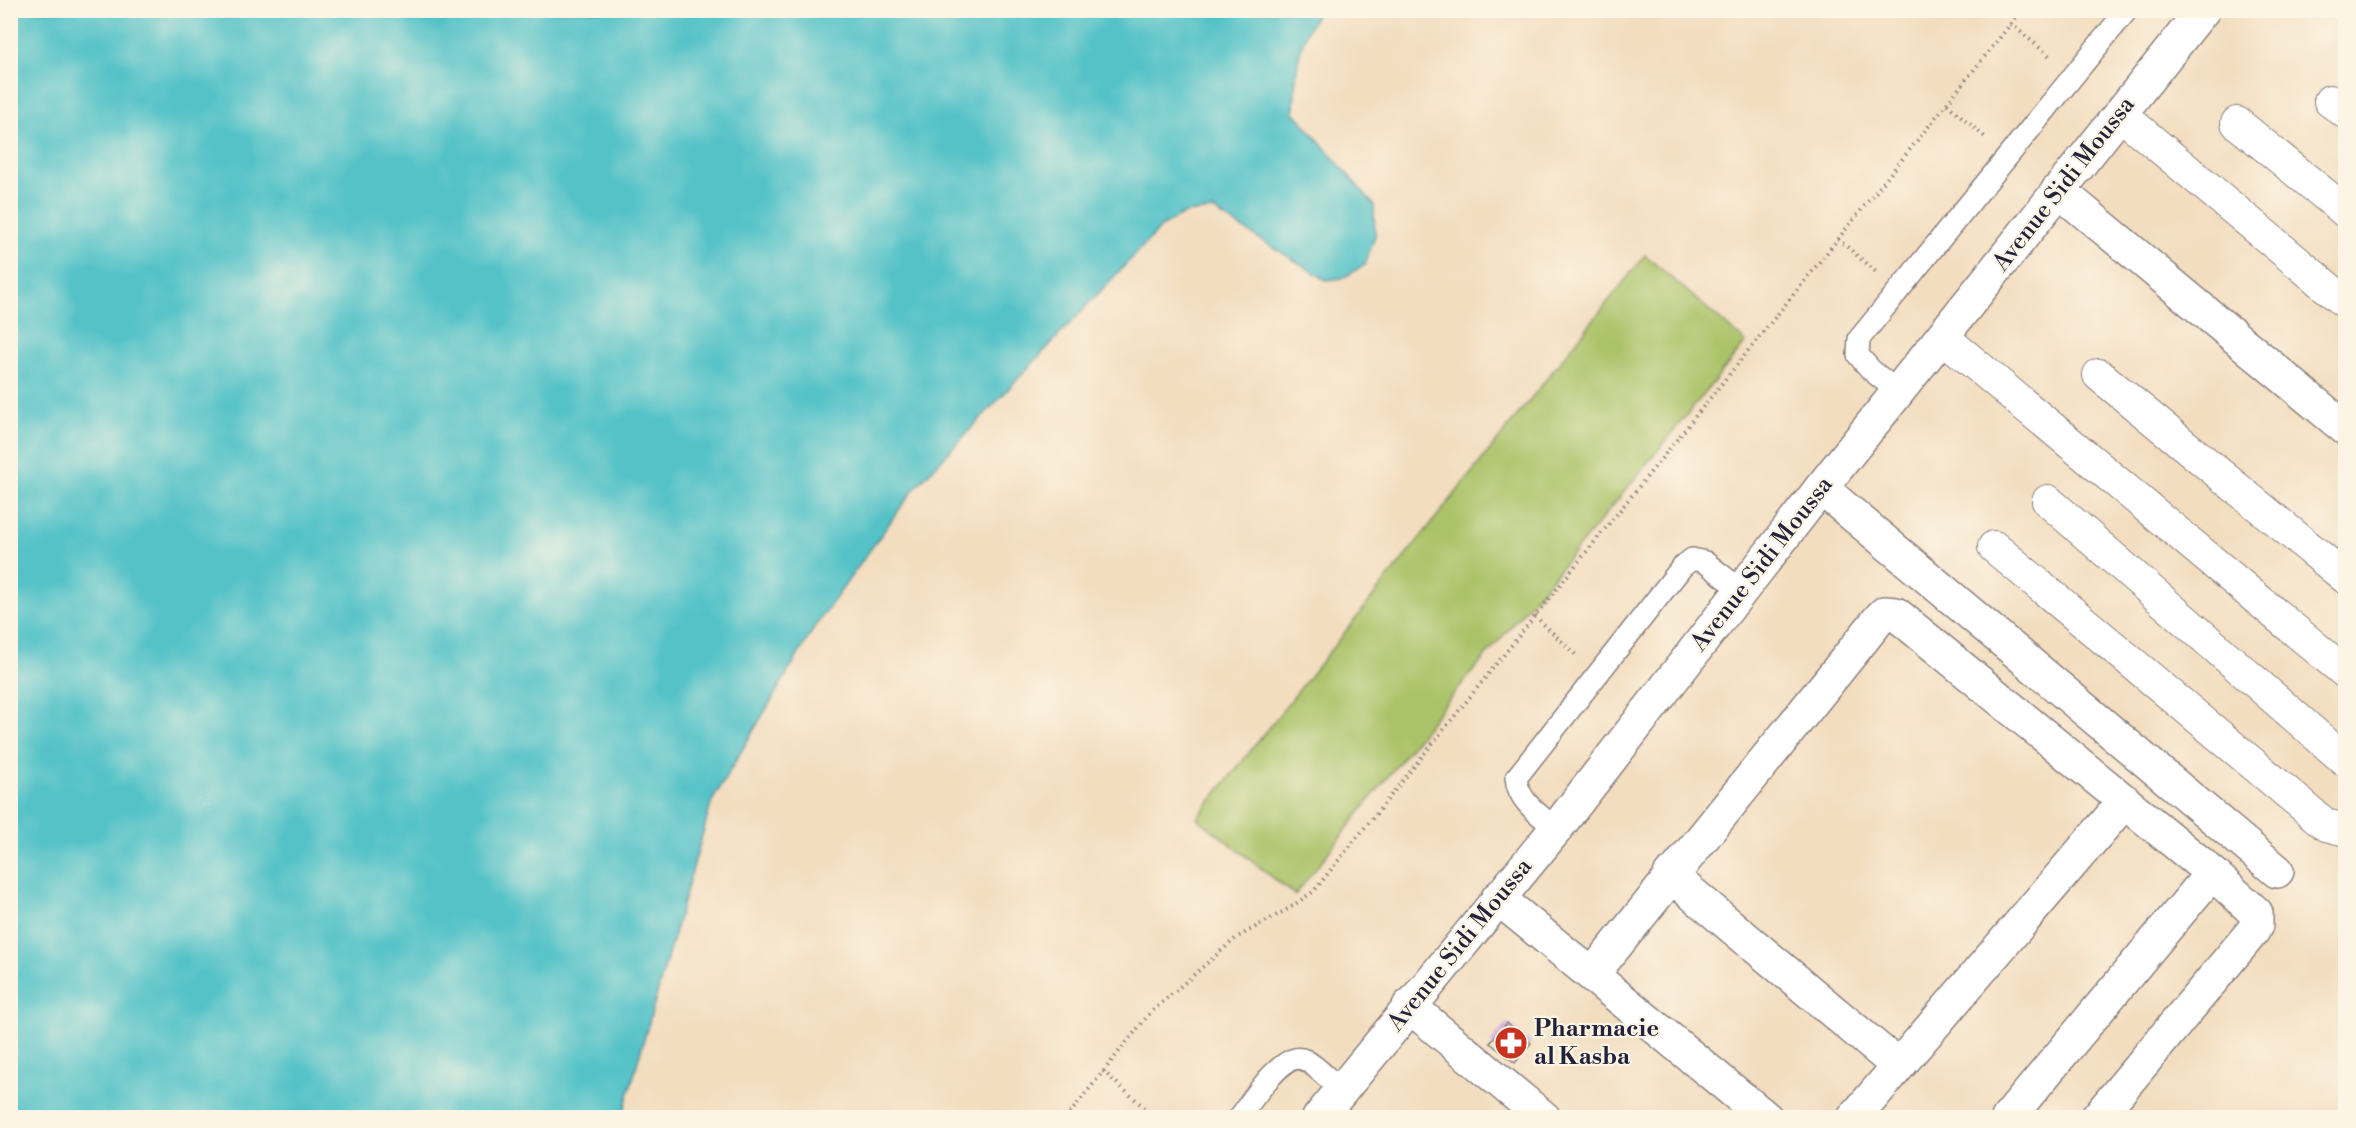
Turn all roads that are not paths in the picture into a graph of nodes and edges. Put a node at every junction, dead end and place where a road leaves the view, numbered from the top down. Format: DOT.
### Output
graph roads {
  1 [pos="2127,10"];
  2 [pos="2204,10"];
  3 [pos="2120,114"];
  4 [pos="2237,123"];
  5 [pos="2058,190"];
  6 [pos="2346,212"];
  7 [pos="2346,303"];
  8 [pos="1944,338"];
  9 [pos="2099,375"];
  10 [pos="1898,392"];
  11 [pos="2346,429"];
  12 [pos="1821,488"];
  13 [pos="2048,501"];
  14 [pos="1994,547"];
  15 [pos="2346,578"];
  16 [pos="1741,590"];
  17 [pos="2346,673"];
  18 [pos="2346,761"];
  19 [pos="2124,801"];
  20 [pos="1556,829"];
  21 [pos="2346,830"];
  22 [pos="2277,871"];
  23 [pos="2212,873"];
  24 [pos="1670,875"];
  25 [pos="1498,898"];
  26 [pos="1592,975"];
  27 [pos="1409,1006"];
  28 [pos="1897,1065"];
  29 [pos="1341,1090"];
  30 [pos="1239,1118"];
  31 [pos="1319,1118"];
  32 [pos="1544,1118"];
  33 [pos="1766,1118"];
  34 [pos="1854,1118"];
  35 [pos="2008,1118"];
  36 [pos="2097,1118"];
  1 -- 10 [label="lane"];
  2 -- 3 [label="street, Avenue Sidi Moussa"];
  3 -- 5 [label="street, Avenue Sidi Moussa"];
  3 -- 7 [label="street"];
  4 -- 6 [label="street"];
  5 -- 8 [label="street, Avenue Sidi Moussa"];
  5 -- 11 [label="street"];
  8 -- 10 [label="street, Avenue Sidi Moussa"];
  8 -- 17 [label="street"];
  9 -- 15 [label="street"];
  10 -- 12 [label="street, Avenue Sidi Moussa"];
  12 -- 16 [label="street, Avenue Sidi Moussa"];
  12 -- 22 [label="street"];
  13 -- 18 [label="street"];
  14 -- 21 [label="street"];
  16 -- 20 [label="street, Avenue Sidi Moussa"];
  16 -- 20 [label="lane"];
  19 -- 23 [label="street"];
  19 -- 24 [label="street"];
  19 -- 28 [label="street"];
  20 -- 25 [label="street, Avenue Sidi Moussa"];
  23 -- 35 [label="street"];
  23 -- 36 [label="street"];
  24 -- 26 [label="street"];
  24 -- 28 [label="street"];
  25 -- 26 [label="street"];
  25 -- 27 [label="street, Avenue Sidi Moussa"];
  26 -- 33 [label="street"];
  27 -- 29 [label="street, Avenue Sidi Moussa"];
  27 -- 32 [label="street"];
  28 -- 34 [label="street"];
  29 -- 30 [label="lane"];
  29 -- 31 [label="street, Avenue Sidi Moussa"];
}
